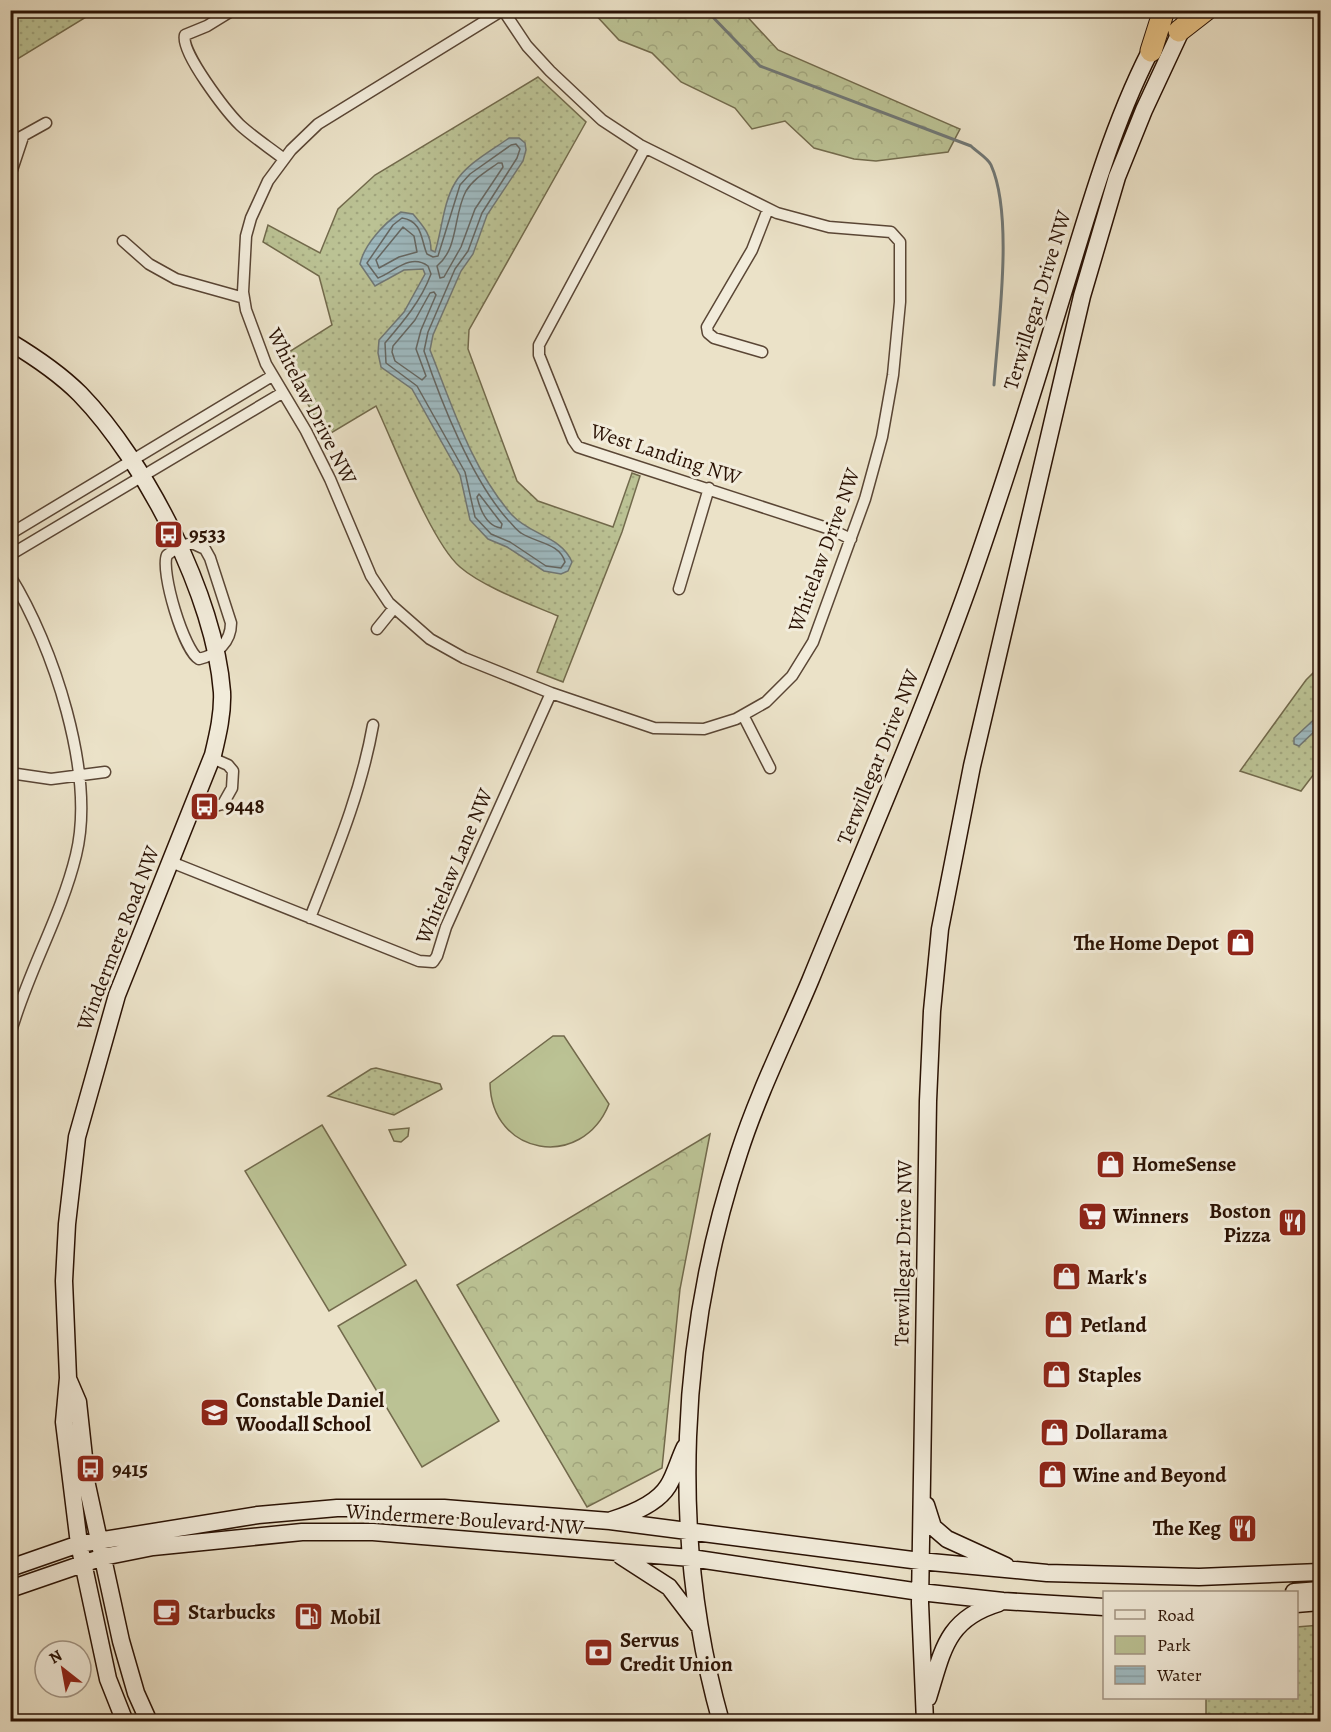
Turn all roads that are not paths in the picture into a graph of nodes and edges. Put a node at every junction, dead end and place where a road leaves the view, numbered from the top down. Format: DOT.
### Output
graph roads {
  1 [pos="233,10"];
  2 [pos="502,10"];
  3 [pos="1164,10"];
  4 [pos="1172,10"];
  5 [pos="1192,10"];
  6 [pos="1206,10"];
  7 [pos="1179,31"];
  8 [pos="1151,51"];
  9 [pos="46,123"];
  10 [pos="23,137"];
  11 [pos="10,143"];
  12 [pos="645,148"];
  13 [pos="284,159"];
  14 [pos="10,176"];
  15 [pos="768,209"];
  16 [pos="123,241"];
  17 [pos="244,298"];
  18 [pos="10,342"];
  19 [pos="762,352"];
  20 [pos="272,376"];
  21 [pos="282,393"];
  22 [pos="132,461"];
  23 [pos="141,477"];
  24 [pos="709,488"];
  25 [pos="10,534"];
  26 [pos="851,539"];
  27 [pos="180,546"];
  28 [pos="10,555"];
  29 [pos="10,576"];
  30 [pos="679,589"];
  31 [pos="394,608"];
  32 [pos="376,629"];
  33 [pos="216,652"];
  34 [pos="551,693"];
  35 [pos="742,715"];
  36 [pos="373,725"];
  37 [pos="212,759"];
  38 [pos="770,768"];
  39 [pos="10,772"];
  40 [pos="105,772"];
  41 [pos="80,776"];
  42 [pos="195,801"];
  43 [pos="171,862"];
  44 [pos="310,918"];
  45 [pos="10,1035"];
  46 [pos="68,1378"];
  47 [pos="687,1440"];
  48 [pos="921,1492"];
  49 [pos="610,1521"];
  50 [pos="690,1532"];
  51 [pos="99,1540"];
  52 [pos="79,1544"];
  53 [pos="617,1554"];
  54 [pos="103,1557"];
  55 [pos="691,1558"];
  56 [pos="920,1561"];
  57 [pos="83,1563"];
  58 [pos="10,1568"];
  59 [pos="1014,1570"];
  60 [pos="1320,1572"];
  61 [pos="10,1589"];
  62 [pos="1320,1590"];
  63 [pos="920,1592"];
  64 [pos="1298,1593"];
  65 [pos="1003,1601"];
  66 [pos="1320,1602"];
  67 [pos="1298,1604"];
  68 [pos="1103,1607"];
  69 [pos="699,1627"];
  70 [pos="924,1716"];
  71 [pos="125,1722"];
  72 [pos="149,1722"];
  73 [pos="721,1722"];
  1 -- 13 [label="street"];
  2 -- 12 [label="street"];
  2 -- 13 [label="street, Whitelaw Drive NW"];
  3 -- 8 [label="highway"];
  4 -- 8 [label="main road, Terwillegar Drive NW"];
  5 -- 7 [label="main road, Terwillegar Drive NW"];
  6 -- 7 [label="highway"];
  7 -- 48 [label="main road, Terwillegar Drive NW"];
  8 -- 47 [label="main road, Terwillegar Drive NW"];
  9 -- 10 [label="street"];
  10 -- 11 [label="street"];
  10 -- 14 [label="street"];
  12 -- 15 [label="street"];
  12 -- 24 [label="street, West Landing NW"];
  13 -- 17 [label="street, Whitelaw Drive NW"];
  15 -- 19 [label="street"];
  15 -- 26 [label="street, Whitelaw Drive NW"];
  16 -- 17 [label="street"];
  17 -- 20 [label="street, Whitelaw Drive NW"];
  18 -- 22 [label="main road, Windermere Road NW"];
  20 -- 21 [label="street, Whitelaw Drive NW"];
  20 -- 22 [label="street"];
  21 -- 23 [label="street"];
  21 -- 31 [label="street, Whitelaw Drive NW"];
  22 -- 23 [label="main road, Windermere Road NW"];
  22 -- 25 [label="street"];
  23 -- 27 [label="main road, Windermere Road NW"];
  23 -- 28 [label="street"];
  24 -- 26 [label="street, West Landing NW"];
  24 -- 30 [label="street"];
  26 -- 35 [label="street, Whitelaw Drive NW"];
  27 -- 33 [label="main road, Windermere Road NW"];
  27 -- 33 [label="street"];
  27 -- 33 [label="street"];
  29 -- 41 [label="street"];
  31 -- 32 [label="street"];
  31 -- 34 [label="street, Whitelaw Drive NW"];
  33 -- 37 [label="main road, Windermere Road NW"];
  34 -- 35 [label="street, Whitelaw Drive NW"];
  34 -- 44 [label="street, Whitelaw Lane NW"];
  35 -- 38 [label="street"];
  36 -- 44 [label="street"];
  37 -- 42 [label="main road, Windermere Road NW"];
  37 -- 42 [label="street"];
  39 -- 41 [label="street"];
  40 -- 41 [label="street"];
  41 -- 45 [label="street"];
  42 -- 43 [label="main road, Windermere Road NW"];
  43 -- 44 [label="street, Whitelaw Lane NW"];
  43 -- 46 [label="main road, Windermere Road NW"];
  46 -- 51 [label="main road, Windermere Road NW"];
  46 -- 52 [label="main road, Windermere Road NW"];
  47 -- 49 [label="main road"];
  47 -- 50 [label="main road, Terwillegar Drive NW"];
  48 -- 56 [label="main road, Terwillegar Drive NW"];
  48 -- 59 [label="main road"];
  49 -- 50 [label="main road, Windermere Boulevard NW"];
  49 -- 51 [label="main road, Windermere Boulevard NW"];
  50 -- 55 [label="main road, Terwillegar Drive NW"];
  50 -- 56 [label="main road, Windermere Boulevard NW"];
  51 -- 52 [label="main road, Windermere Boulevard NW"];
  51 -- 54 [label="main road, Windermere Road NW"];
  52 -- 57 [label="main road, Windermere Road NW"];
  52 -- 58 [label="main road, Windermere Boulevard NW"];
  53 -- 54 [label="main road, Windermere Boulevard NW"];
  53 -- 55 [label="main road, Windermere Boulevard NW"];
  53 -- 69 [label="main road"];
  54 -- 57 [label="main road, Windermere Boulevard NW"];
  54 -- 72 [label="main road, Windermere Road NW"];
  55 -- 63 [label="main road, Windermere Boulevard NW"];
  55 -- 69 [label="main road, Terwillegar Drive NW"];
  56 -- 59 [label="main road, Windermere Boulevard NW"];
  56 -- 63 [label="main road, Terwillegar Drive NW"];
  57 -- 61 [label="main road, Windermere Boulevard NW"];
  57 -- 71 [label="main road, Windermere Road NW"];
  59 -- 60 [label="main road, Windermere Boulevard NW"];
  62 -- 64 [label="main road"];
  63 -- 65 [label="main road, Windermere Boulevard NW"];
  63 -- 70 [label="main road, Terwillegar Drive NW"];
  65 -- 68 [label="main road, Windermere Boulevard NW"];
  65 -- 70 [label="main road"];
  66 -- 67 [label="main road"];
  69 -- 73 [label="main road, Terwillegar Drive NW"];
}
